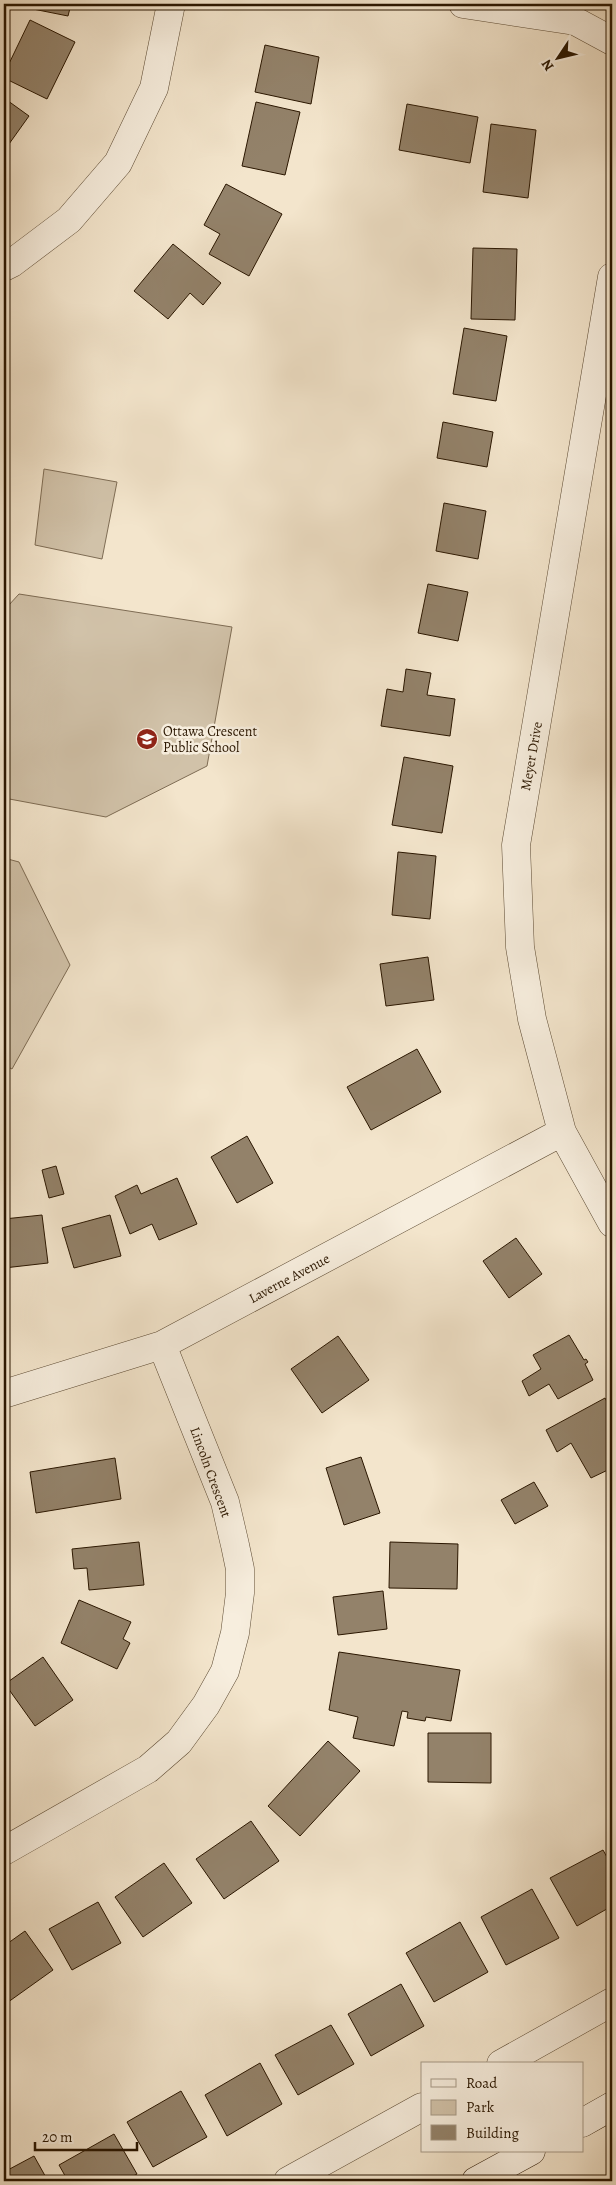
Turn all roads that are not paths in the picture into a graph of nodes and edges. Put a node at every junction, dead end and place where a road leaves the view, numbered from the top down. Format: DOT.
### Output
graph roads {
  1 [pos="171,4"];
  2 [pos="462,4"];
  3 [pos="612,41"];
  4 [pos="4,267"];
  5 [pos="612,277"];
  6 [pos="562,1132"];
  7 [pos="612,1223"];
  8 [pos="162,1345"];
  9 [pos="4,1394"];
  10 [pos="4,1851"];
  11 [pos="612,2002"];
  12 [pos="505,2062"];
  13 [pos="612,2106"];
  14 [pos="421,2108"];
  15 [pos="584,2122"];
  16 [pos="529,2152"];
  17 [pos="288,2181"];
  18 [pos="476,2181"];
  1 -- 4 [label="street"];
  2 -- 3 [label="street"];
  5 -- 6 [label="street, Meyer Drive"];
  6 -- 7 [label="street, Meyer Drive"];
  6 -- 8 [label="street, Laverne Avenue"];
  8 -- 9 [label="street, Laverne Avenue"];
  8 -- 10 [label="street, Lincoln Crescent"];
  11 -- 12 [label="street"];
  13 -- 15 [label="street"];
  14 -- 17 [label="street"];
  16 -- 18 [label="street"];
}
